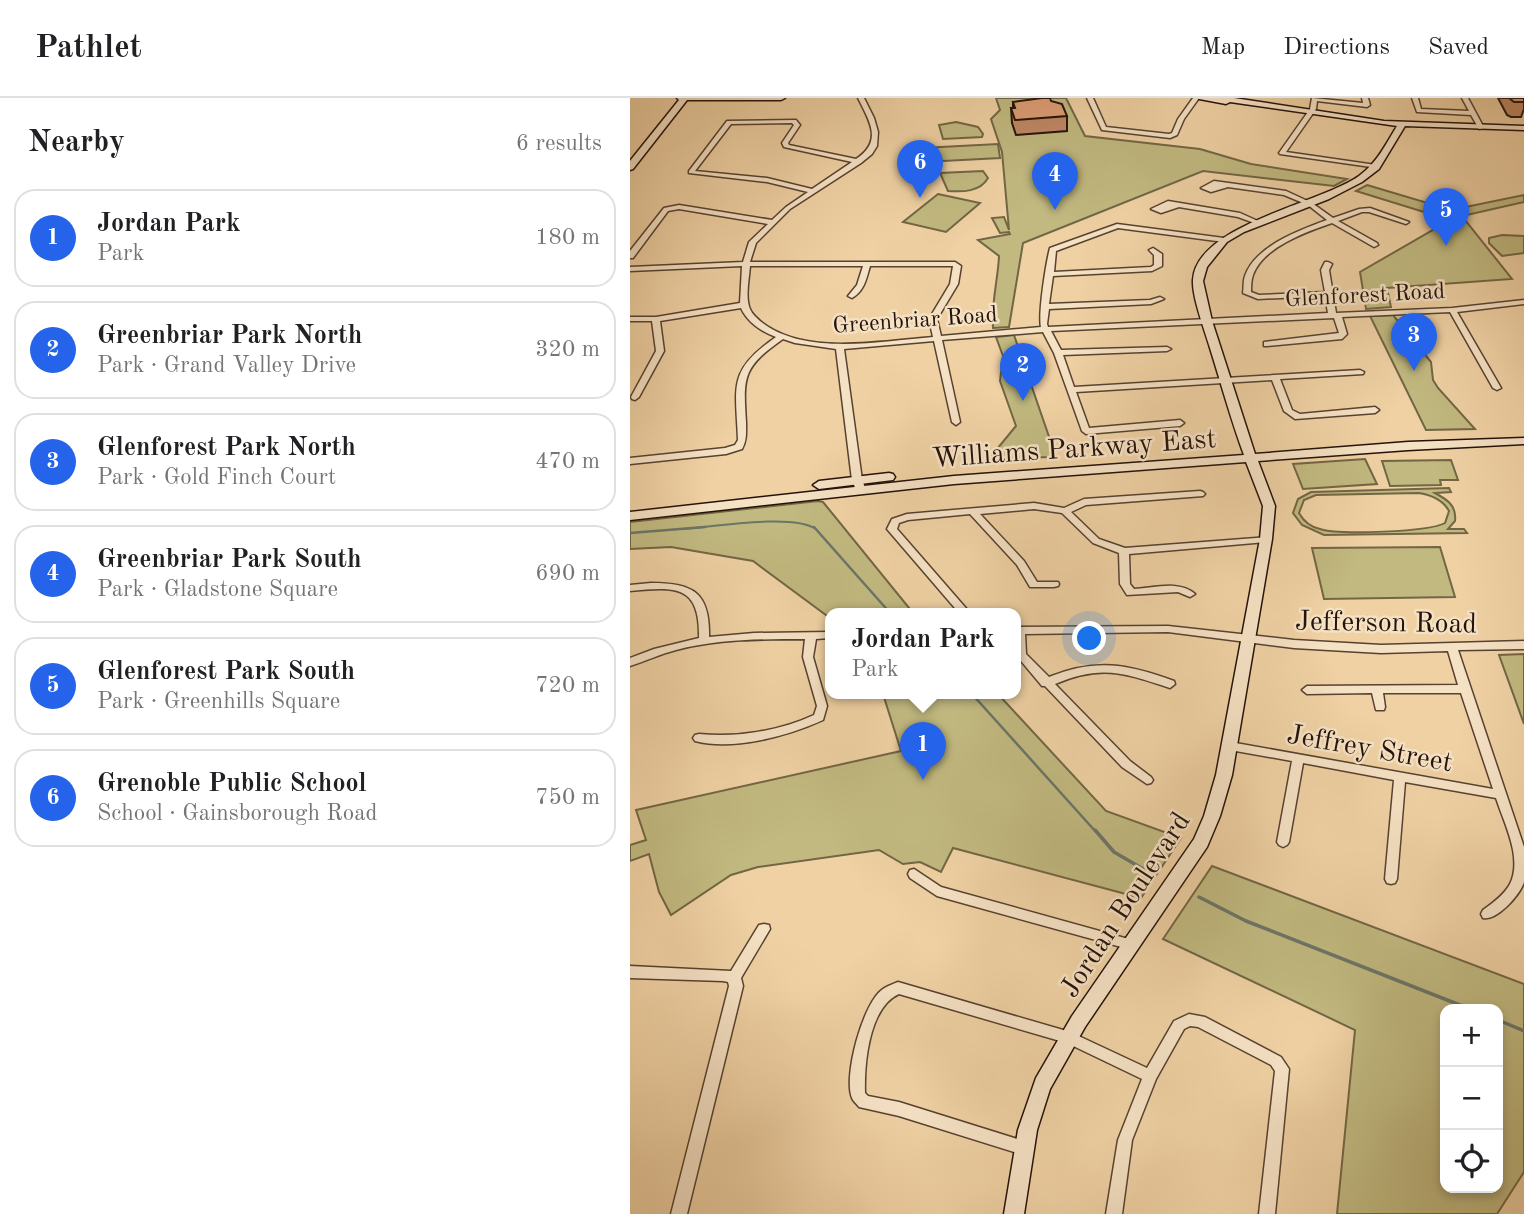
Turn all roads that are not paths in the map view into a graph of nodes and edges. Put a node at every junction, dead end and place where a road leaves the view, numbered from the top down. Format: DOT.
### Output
graph roads {
  1 [pos="684,98"];
  2 [pos="781,98"];
  3 [pos="861,98"];
  4 [pos="1090,98"];
  5 [pos="1197,98"];
  6 [pos="1218,98"];
  7 [pos="1365,98"];
  8 [pos="1415,98"];
  9 [pos="1465,98"];
  10 [pos="1315,99"];
  11 [pos="1272,108"];
  12 [pos="1472,113"];
  13 [pos="1308,114"];
  14 [pos="1402,125"];
  15 [pos="1481,128"];
  16 [pos="1524,128"];
  17 [pos="859,162"];
  18 [pos="630,167"];
  19 [pos="1376,167"];
  20 [pos="1224,187"];
  21 [pos="813,191"];
  22 [pos="1310,204"];
  23 [pos="1176,206"];
  24 [pos="1333,221"];
  25 [pos="771,222"];
  26 [pos="1257,222"];
  27 [pos="1406,222"];
  28 [pos="1224,240"];
  29 [pos="1374,245"];
  30 [pos="1153,250"];
  31 [pos="630,256"];
  32 [pos="867,263"];
  33 [pos="746,264"];
  34 [pos="1328,264"];
  35 [pos="630,269"];
  36 [pos="1050,274"];
  37 [pos="1328,294"];
  38 [pos="852,296"];
  39 [pos="1160,299"];
  40 [pos="1524,302"];
  41 [pos="744,305"];
  42 [pos="1045,307"];
  43 [pos="1452,310"];
  44 [pos="1334,315"];
  45 [pos="630,319"];
  46 [pos="656,319"];
  47 [pos="1207,321"];
  48 [pos="1046,330"];
  49 [pos="781,337"];
  50 [pos="937,338"];
  51 [pos="1267,344"];
  52 [pos="840,347"];
  53 [pos="1167,349"];
  54 [pos="1058,353"];
  55 [pos="1360,372"];
  56 [pos="1275,378"];
  57 [pos="1228,382"];
  58 [pos="1497,388"];
  59 [pos="1070,390"];
  60 [pos="635,397"];
  61 [pos="1375,410"];
  62 [pos="957,422"];
  63 [pos="1180,423"];
  64 [pos="1524,433"];
  65 [pos="1524,441"];
  66 [pos="1250,454"];
  67 [pos="630,461"];
  68 [pos="859,485"];
  69 [pos="1200,494"];
  70 [pos="630,506"];
  71 [pos="972,511"];
  72 [pos="1065,511"];
  73 [pos="630,516"];
  74 [pos="1266,539"];
  75 [pos="1124,551"];
  76 [pos="1054,584"];
  77 [pos="630,587"];
  78 [pos="1190,594"];
  79 [pos="961,608"];
  80 [pos="1021,631"];
  81 [pos="811,635"];
  82 [pos="825,635"];
  83 [pos="1248,639"];
  84 [pos="704,640"];
  85 [pos="1524,645"];
  86 [pos="1452,647"];
  87 [pos="1021,655"];
  88 [pos="630,662"];
  89 [pos="1046,682"];
  90 [pos="1170,684"];
  91 [pos="1307,690"];
  92 [pos="1464,690"];
  93 [pos="1377,691"];
  94 [pos="1380,707"];
  95 [pos="699,738"];
  96 [pos="1230,746"];
  97 [pos="1298,759"];
  98 [pos="1400,778"];
  99 [pos="1147,780"];
  100 [pos="1502,794"];
  101 [pos="1283,842"];
  102 [pos="914,874"];
  103 [pos="1391,879"];
  104 [pos="1487,914"];
  105 [pos="764,929"];
  106 [pos="1132,945"];
  107 [pos="630,972"];
  108 [pos="734,977"];
  109 [pos="1070,1038"];
  110 [pos="1150,1076"];
  111 [pos="1024,1148"];
  112 [pos="680,1214"];
  113 [pos="1014,1214"];
  114 [pos="1114,1214"];
  115 [pos="1267,1214"];
  1 -- 2 [label="street"];
  1 -- 18 [label="street"];
  3 -- 17 [label="street"];
  4 -- 5 [label="street"];
  5 -- 11 [label="street"];
  6 -- 11 [label="street"];
  7 -- 10 [label="street"];
  8 -- 12 [label="street"];
  9 -- 12 [label="street"];
  10 -- 13 [label="street"];
  11 -- 13 [label="street"];
  12 -- 15 [label="street"];
  13 -- 14 [label="street"];
  13 -- 19 [label="street"];
  14 -- 15 [label="street"];
  14 -- 19 [label="street"];
  15 -- 16 [label="street"];
  17 -- 21 [label="street"];
  17 -- 21 [label="street"];
  19 -- 22 [label="street"];
  20 -- 22 [label="street"];
  21 -- 25 [label="street"];
  22 -- 24 [label="street"];
  22 -- 26 [label="street"];
  23 -- 26 [label="street"];
  24 -- 27 [label="street"];
  24 -- 29 [label="street"];
  24 -- 37 [label="street"];
  25 -- 31 [label="street"];
  25 -- 33 [label="street"];
  26 -- 28 [label="street"];
  28 -- 36 [label="street"];
  28 -- 47 [label="street, Jordan Boulevard"];
  30 -- 36 [label="street"];
  32 -- 33 [label="street"];
  32 -- 38 [label="street"];
  32 -- 50 [label="street"];
  33 -- 35 [label="street"];
  33 -- 41 [label="street"];
  34 -- 37 [label="street"];
  36 -- 42 [label="street"];
  37 -- 44 [label="street"];
  39 -- 42 [label="street"];
  40 -- 43 [label="street, Glenforest Road"];
  41 -- 46 [label="street"];
  41 -- 49 [label="street, Greenbriar Road"];
  42 -- 48 [label="street"];
  43 -- 44 [label="street, Glenforest Road"];
  43 -- 58 [label="street"];
  44 -- 47 [label="street, Glenforest Road"];
  44 -- 51 [label="street"];
  45 -- 46 [label="street"];
  46 -- 60 [label="street"];
  47 -- 48 [label="street, Greenbriar Road"];
  47 -- 57 [label="street, Jordan Boulevard"];
  48 -- 50 [label="street, Greenbriar Road"];
  48 -- 54 [label="street"];
  49 -- 52 [label="street, Greenbriar Road"];
  49 -- 67 [label="street"];
  50 -- 52 [label="street, Greenbriar Road"];
  50 -- 62 [label="street"];
  52 -- 68 [label="street"];
  53 -- 54 [label="street"];
  54 -- 59 [label="street"];
  55 -- 56 [label="street"];
  56 -- 57 [label="street"];
  56 -- 61 [label="street"];
  57 -- 59 [label="street"];
  57 -- 66 [label="street, Jordan Boulevard"];
  59 -- 63 [label="street"];
  64 -- 66 [label="street, Williams Parkway East"];
  65 -- 66 [label="street, Williams Parkway East"];
  66 -- 68 [label="street, Williams Parkway East"];
  66 -- 74 [label="street, Jordan Boulevard"];
  68 -- 70 [label="street, Williams Parkway East"];
  68 -- 73 [label="street, Williams Parkway East"];
  69 -- 72 [label="street"];
  71 -- 72 [label="street"];
  71 -- 76 [label="street"];
  71 -- 79 [label="street"];
  72 -- 75 [label="street"];
  74 -- 75 [label="street"];
  74 -- 83 [label="street, Jordan Boulevard"];
  75 -- 78 [label="street"];
  77 -- 84 [label="street"];
  80 -- 83 [label="street, Jefferson Road"];
  81 -- 82 [label="street"];
  81 -- 84 [label="street"];
  81 -- 95 [label="street"];
  83 -- 86 [label="street, Jefferson Road"];
  83 -- 96 [label="street, Jordan Boulevard"];
  84 -- 88 [label="street"];
  85 -- 86 [label="street, Jefferson Road"];
  86 -- 92 [label="street"];
  87 -- 89 [label="street"];
  89 -- 90 [label="street"];
  89 -- 99 [label="street"];
  91 -- 93 [label="street"];
  92 -- 93 [label="street"];
  92 -- 100 [label="street"];
  93 -- 94 [label="street"];
  96 -- 97 [label="street, Jeffrey Street"];
  96 -- 106 [label="street, Jordan Boulevard"];
  97 -- 98 [label="street, Jeffrey Street"];
  97 -- 101 [label="street"];
  98 -- 100 [label="street, Jeffrey Street"];
  98 -- 103 [label="street"];
  100 -- 104 [label="street"];
  102 -- 106 [label="street"];
  105 -- 108 [label="street"];
  106 -- 109 [label="street, Jordan Boulevard"];
  107 -- 108 [label="street"];
  108 -- 112 [label="street"];
  109 -- 110 [label="street"];
  109 -- 111 [label="street, Jordan Boulevard"];
  109 -- 111 [label="street"];
  110 -- 114 [label="street"];
  110 -- 115 [label="street"];
  111 -- 113 [label="street, Jordan Boulevard"];
}
